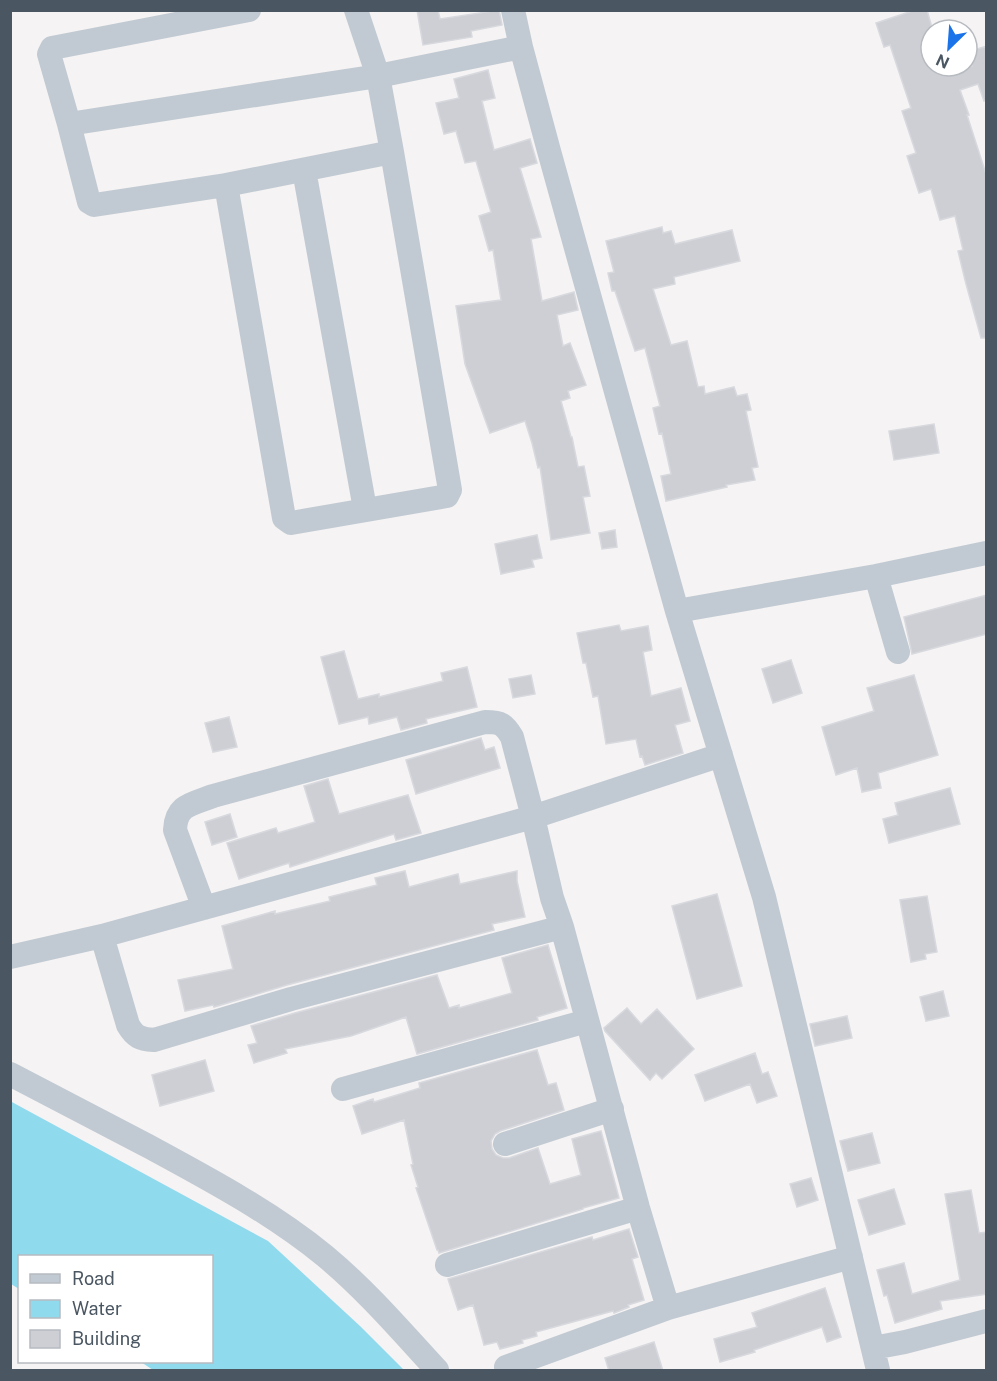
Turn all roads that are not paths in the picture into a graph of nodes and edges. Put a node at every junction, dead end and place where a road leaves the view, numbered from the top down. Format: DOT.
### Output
graph roads {
  1 [pos="249,10"];
  2 [pos="356,10"];
  3 [pos="513,10"];
  4 [pos="521,47"];
  5 [pos="378,76"];
  6 [pos="69,124"];
  7 [pos="392,152"];
  8 [pos="304,170"];
  9 [pos="226,185"];
  10 [pos="365,509"];
  11 [pos="987,553"];
  12 [pos="876,576"];
  13 [pos="677,611"];
  14 [pos="898,652"];
  15 [pos="722,755"];
  16 [pos="533,817"];
  17 [pos="204,908"];
  18 [pos="562,927"];
  19 [pos="102,936"];
  20 [pos="10,957"];
  21 [pos="587,1021"];
  22 [pos="10,1074"];
  23 [pos="344,1089"];
  24 [pos="612,1109"];
  25 [pos="505,1144"];
  26 [pos="638,1208"];
  27 [pos="851,1257"];
  28 [pos="447,1265"];
  29 [pos="668,1308"];
  30 [pos="987,1321"];
  31 [pos="876,1359"];
  32 [pos="506,1367"];
  33 [pos="436,1371"];
  1 -- 6 [label="street"];
  2 -- 5 [label="street"];
  3 -- 4 [label="street"];
  4 -- 5 [label="street"];
  4 -- 13 [label="street"];
  5 -- 6 [label="street"];
  5 -- 7 [label="street"];
  6 -- 9 [label="street"];
  7 -- 8 [label="street"];
  7 -- 10 [label="street"];
  8 -- 9 [label="street"];
  8 -- 10 [label="street"];
  9 -- 10 [label="street"];
  11 -- 12 [label="street"];
  12 -- 13 [label="street"];
  12 -- 14 [label="street"];
  13 -- 15 [label="street"];
  15 -- 16 [label="street"];
  15 -- 27 [label="street"];
  16 -- 17 [label="street"];
  16 -- 17 [label="street"];
  16 -- 18 [label="street"];
  17 -- 19 [label="street"];
  18 -- 19 [label="street"];
  18 -- 21 [label="street"];
  19 -- 20 [label="street"];
  21 -- 23 [label="street"];
  21 -- 24 [label="street"];
  22 -- 33 [label="street"];
  24 -- 25 [label="street"];
  24 -- 26 [label="street"];
  26 -- 28 [label="street"];
  26 -- 29 [label="street"];
  27 -- 29 [label="street"];
  27 -- 31 [label="street"];
  29 -- 32 [label="street"];
  30 -- 31 [label="street"];
}
